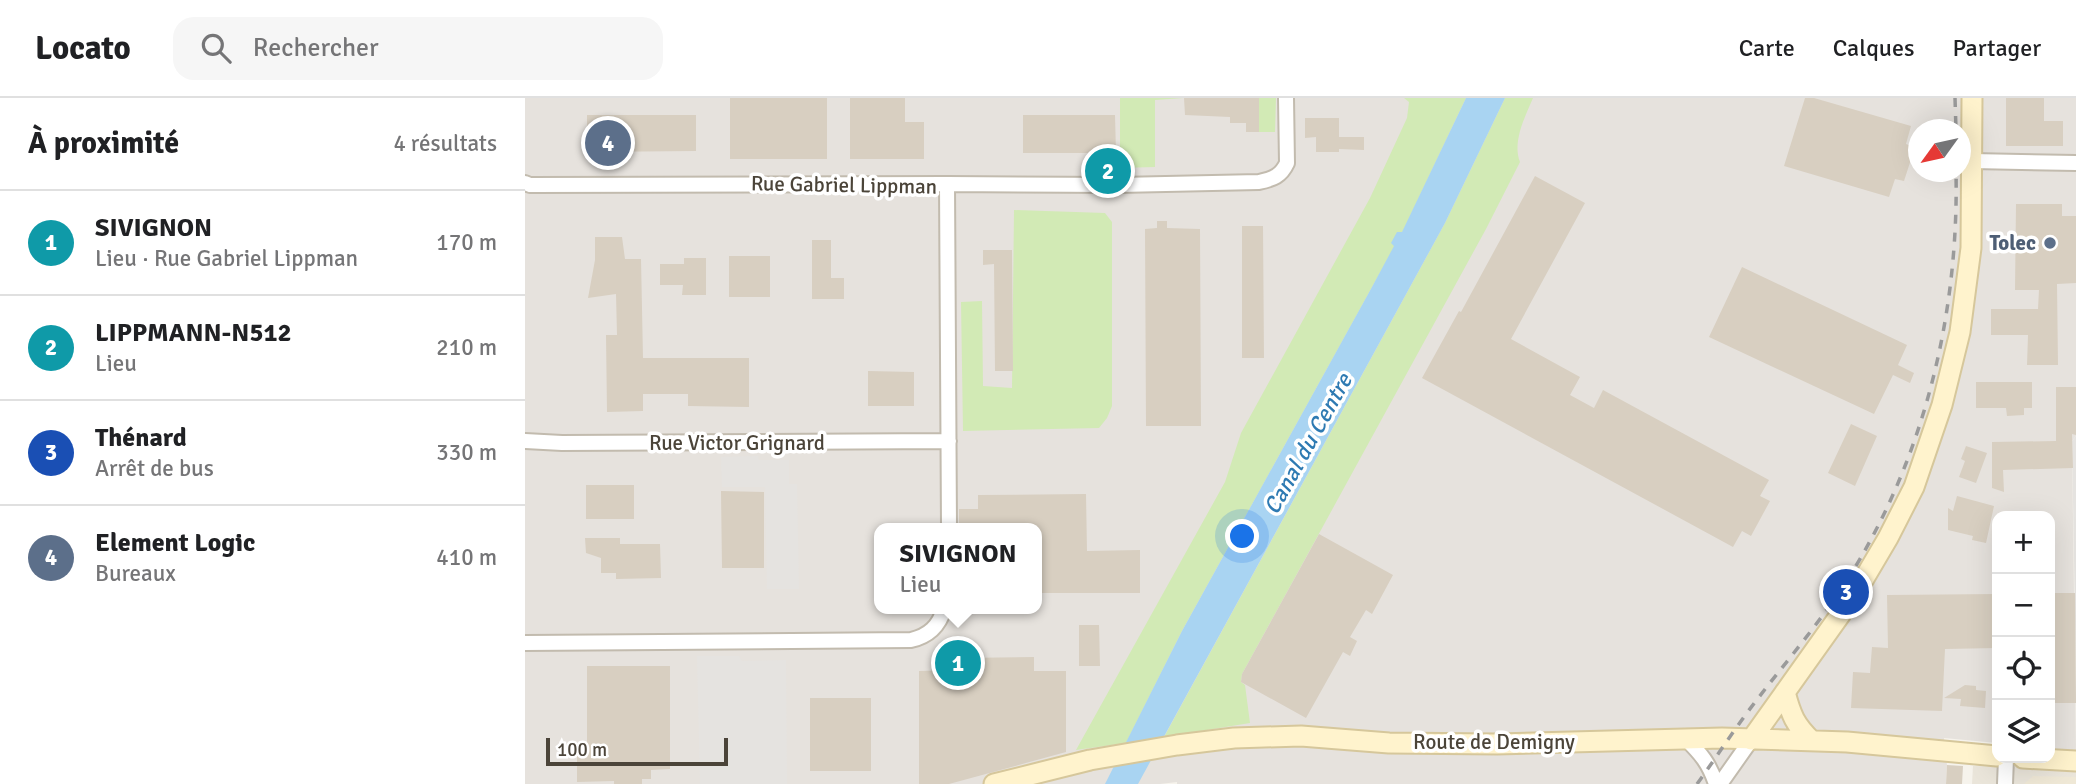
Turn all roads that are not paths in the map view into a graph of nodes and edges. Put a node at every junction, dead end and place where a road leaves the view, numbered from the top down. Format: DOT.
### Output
graph roads {
  1 [pos="1286,98"];
  2 [pos="1972,98"];
  3 [pos="1972,161"];
  4 [pos="2076,163"];
  5 [pos="525,183"];
  6 [pos="947,184"];
  7 [pos="525,441"];
  8 [pos="949,441"];
  9 [pos="949,523"];
  10 [pos="943,614"];
  11 [pos="525,643"];
  12 [pos="1786,692"];
  13 [pos="1686,739"];
  14 [pos="1751,740"];
  15 [pos="1812,741"];
  16 [pos="1992,756"];
  17 [pos="2055,760"];
  18 [pos="2076,761"];
  19 [pos="2006,763"];
  20 [pos="994,784"];
  21 [pos="1718,784"];
  22 [pos="2005,784"];
  1 -- 6 [label="street"];
  2 -- 3 [label="main road"];
  3 -- 4 [label="street"];
  3 -- 12 [label="main road"];
  5 -- 6 [label="street, Rue Gabriel Lippman"];
  6 -- 8 [label="street, Rue Gabriel Lippman"];
  7 -- 8 [label="street, Rue Victor Grignard"];
  8 -- 9 [label="street, Rue Gabriel Lippman"];
  10 -- 11 [label="street"];
  12 -- 14 [label="main road"];
  12 -- 15 [label="main road"];
  13 -- 14 [label="main road, Route de Demigny"];
  13 -- 20 [label="main road, Route de Demigny"];
  13 -- 21 [label="street"];
  14 -- 15 [label="main road, Route de Demigny"];
  14 -- 21 [label="street"];
  15 -- 16 [label="main road, Route de Demigny"];
  17 -- 18 [label="main road"];
  19 -- 22 [label="street"];
}
